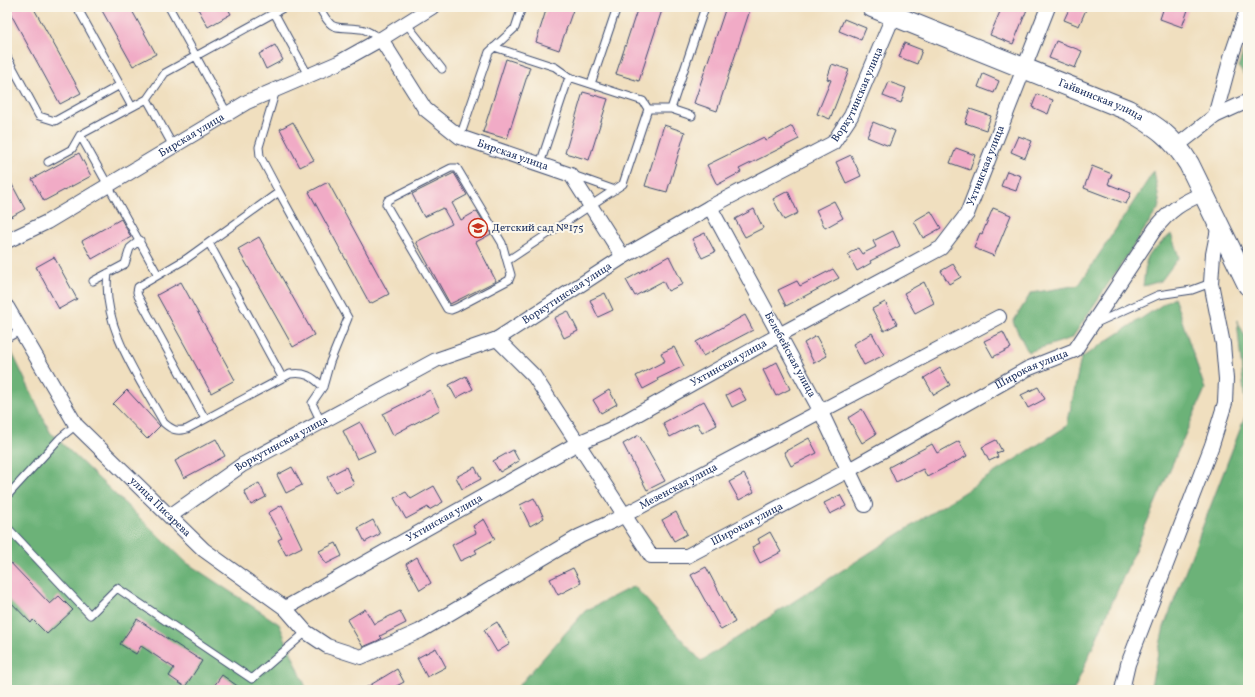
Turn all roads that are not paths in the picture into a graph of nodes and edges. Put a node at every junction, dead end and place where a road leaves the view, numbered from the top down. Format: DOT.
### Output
graph roads {
  1 [pos="77,7"];
  2 [pos="169,7"];
  3 [pos="285,7"];
  4 [pos="319,7"];
  5 [pos="432,7"];
  6 [pos="522,7"];
  7 [pos="617,7"];
  8 [pos="705,7"];
  9 [pos="872,7"];
  10 [pos="1048,7"];
  11 [pos="1248,7"];
  12 [pos="273,10"];
  13 [pos="895,11"];
  14 [pos="405,22"];
  15 [pos="380,39"];
  16 [pos="494,47"];
  17 [pos="195,56"];
  18 [pos="7,57"];
  19 [pos="1025,68"];
  20 [pos="442,69"];
  21 [pos="308,75"];
  22 [pos="569,77"];
  23 [pos="591,84"];
  24 [pos="120,85"];
  25 [pos="277,88"];
  26 [pos="147,99"];
  27 [pos="1248,100"];
  28 [pos="132,107"];
  29 [pos="648,109"];
  30 [pos="671,109"];
  31 [pos="226,113"];
  32 [pos="692,116"];
  33 [pos="1215,116"];
  34 [pos="80,135"];
  35 [pos="460,137"];
  36 [pos="1178,145"];
  37 [pos="173,146"];
  38 [pos="48,162"];
  39 [pos="540,164"];
  40 [pos="571,175"];
  41 [pos="109,184"];
  42 [pos="614,190"];
  43 [pos="279,192"];
  44 [pos="1204,192"];
  45 [pos="590,205"];
  46 [pos="710,207"];
  47 [pos="1219,224"];
  48 [pos="140,240"];
  49 [pos="7,241"];
  50 [pos="209,243"];
  51 [pos="623,257"];
  52 [pos="507,261"];
  53 [pos="108,273"];
  54 [pos="158,274"];
  55 [pos="93,281"];
  56 [pos="1211,283"];
  57 [pos="1248,285"];
  58 [pos="7,307"];
  59 [pos="999,317"];
  60 [pos="1091,326"];
  61 [pos="20,331"];
  62 [pos="779,335"];
  63 [pos="7,338"];
  64 [pos="497,339"];
  65 [pos="282,377"];
  66 [pos="323,387"];
  67 [pos="821,412"];
  68 [pos="205,419"];
  69 [pos="321,422"];
  70 [pos="76,424"];
  71 [pos="578,443"];
  72 [pos="849,470"];
  73 [pos="7,496"];
  74 [pos="865,505"];
  75 [pos="170,516"];
  76 [pos="623,516"];
  77 [pos="7,527"];
  78 [pos="285,608"];
  79 [pos="306,632"];
  80 [pos="361,658"];
  81 [pos="1122,690"];
  1 -- 24 [label="lane"];
  2 -- 17 [label="lane"];
  3 -- 12 [label="lane"];
  4 -- 15 [label="lane"];
  5 -- 14 [label="street, Бирская улица"];
  6 -- 16 [label="lane"];
  7 -- 23 [label="lane"];
  8 -- 30 [label="lane"];
  9 -- 13 [label="main road, Гайвинская улица"];
  10 -- 19 [label="street, Ухтинская улица"];
  11 -- 33 [label="street"];
  12 -- 17 [label="lane"];
  12 -- 21 [label="lane"];
  13 -- 19 [label="main road, Гайвинская улица"];
  13 -- 46 [label="street, Воркутинская улица"];
  14 -- 15 [label="street, Бирская улица"];
  14 -- 20 [label="lane"];
  15 -- 21 [label="street, Бирская улица"];
  15 -- 35 [label="street, Бирская улица"];
  16 -- 22 [label="lane"];
  16 -- 35 [label="lane"];
  17 -- 26 [label="lane"];
  17 -- 31 [label="lane"];
  18 -- 24 [label="lane"];
  19 -- 36 [label="main road, Гайвинская улица"];
  19 -- 62 [label="street, Ухтинская улица"];
  21 -- 25 [label="street, Бирская улица"];
  22 -- 23 [label="lane"];
  22 -- 39 [label="lane"];
  23 -- 29 [label="lane"];
  24 -- 28 [label="lane"];
  25 -- 31 [label="street, Бирская улица"];
  25 -- 43 [label="lane"];
  26 -- 28 [label="lane"];
  26 -- 37 [label="lane"];
  27 -- 33 [label="street"];
  28 -- 34 [label="lane"];
  29 -- 30 [label="lane"];
  29 -- 42 [label="lane"];
  30 -- 32 [label="lane"];
  31 -- 37 [label="street, Бирская улица"];
  33 -- 36 [label="street"];
  34 -- 38 [label="lane"];
  34 -- 41 [label="lane"];
  35 -- 39 [label="street, Бирская улица"];
  36 -- 44 [label="main road, Гайвинская улица"];
  37 -- 41 [label="street, Бирская улица"];
  39 -- 40 [label="street, Бирская улица"];
  40 -- 42 [label="lane"];
  40 -- 45 [label="street"];
  41 -- 48 [label="lane"];
  41 -- 49 [label="street, Бирская улица"];
  42 -- 45 [label="lane"];
  43 -- 50 [label="lane"];
  43 -- 66 [label="lane"];
  44 -- 47 [label="main road, Гайвинская улица"];
  44 -- 60 [label="street"];
  45 -- 51 [label="street"];
  45 -- 52 [label="lane"];
  46 -- 51 [label="street, Воркутинская улица"];
  46 -- 62 [label="street, Белебейская улица"];
  47 -- 56 [label="street"];
  47 -- 57 [label="main road, Гайвинская улица"];
  48 -- 53 [label="lane"];
  48 -- 54 [label="lane"];
  50 -- 54 [label="lane"];
  50 -- 65 [label="lane"];
  51 -- 64 [label="street, Воркутинская улица"];
  52 -- 52 [label="lane"];
  53 -- 55 [label="lane"];
  53 -- 68 [label="lane"];
  54 -- 68 [label="lane"];
  56 -- 60 [label="lane"];
  56 -- 81 [label="street"];
  58 -- 61 [label="street, улица Писарева"];
  59 -- 67 [label="street, Мезенская улица"];
  60 -- 72 [label="street, Широкая улица"];
  61 -- 63 [label="lane"];
  61 -- 70 [label="street, улица Писарева"];
  62 -- 67 [label="street, Белебейская улица"];
  62 -- 71 [label="street, Ухтинская улица"];
  64 -- 69 [label="street, Воркутинская улица"];
  64 -- 71 [label="street, Широкая улица"];
  65 -- 66 [label="lane"];
  65 -- 68 [label="lane"];
  66 -- 69 [label="lane"];
  67 -- 72 [label="street, Белебейская улица"];
  67 -- 76 [label="street, Мезенская улица"];
  69 -- 75 [label="street, Воркутинская улица"];
  70 -- 73 [label="lane"];
  70 -- 75 [label="street, улица Писарева"];
  71 -- 76 [label="street, Широкая улица"];
  71 -- 78 [label="street, Ухтинская улица"];
  72 -- 74 [label="street, Белебейская улица"];
  72 -- 76 [label="street, Широкая улица"];
  75 -- 78 [label="street, улица Писарева"];
  76 -- 80 [label="street, Мезенская улица"];
  77 -- 79 [label="lane"];
  78 -- 79 [label="street, улица Писарева"];
  79 -- 80 [label="street, улица Писарева"];
}
